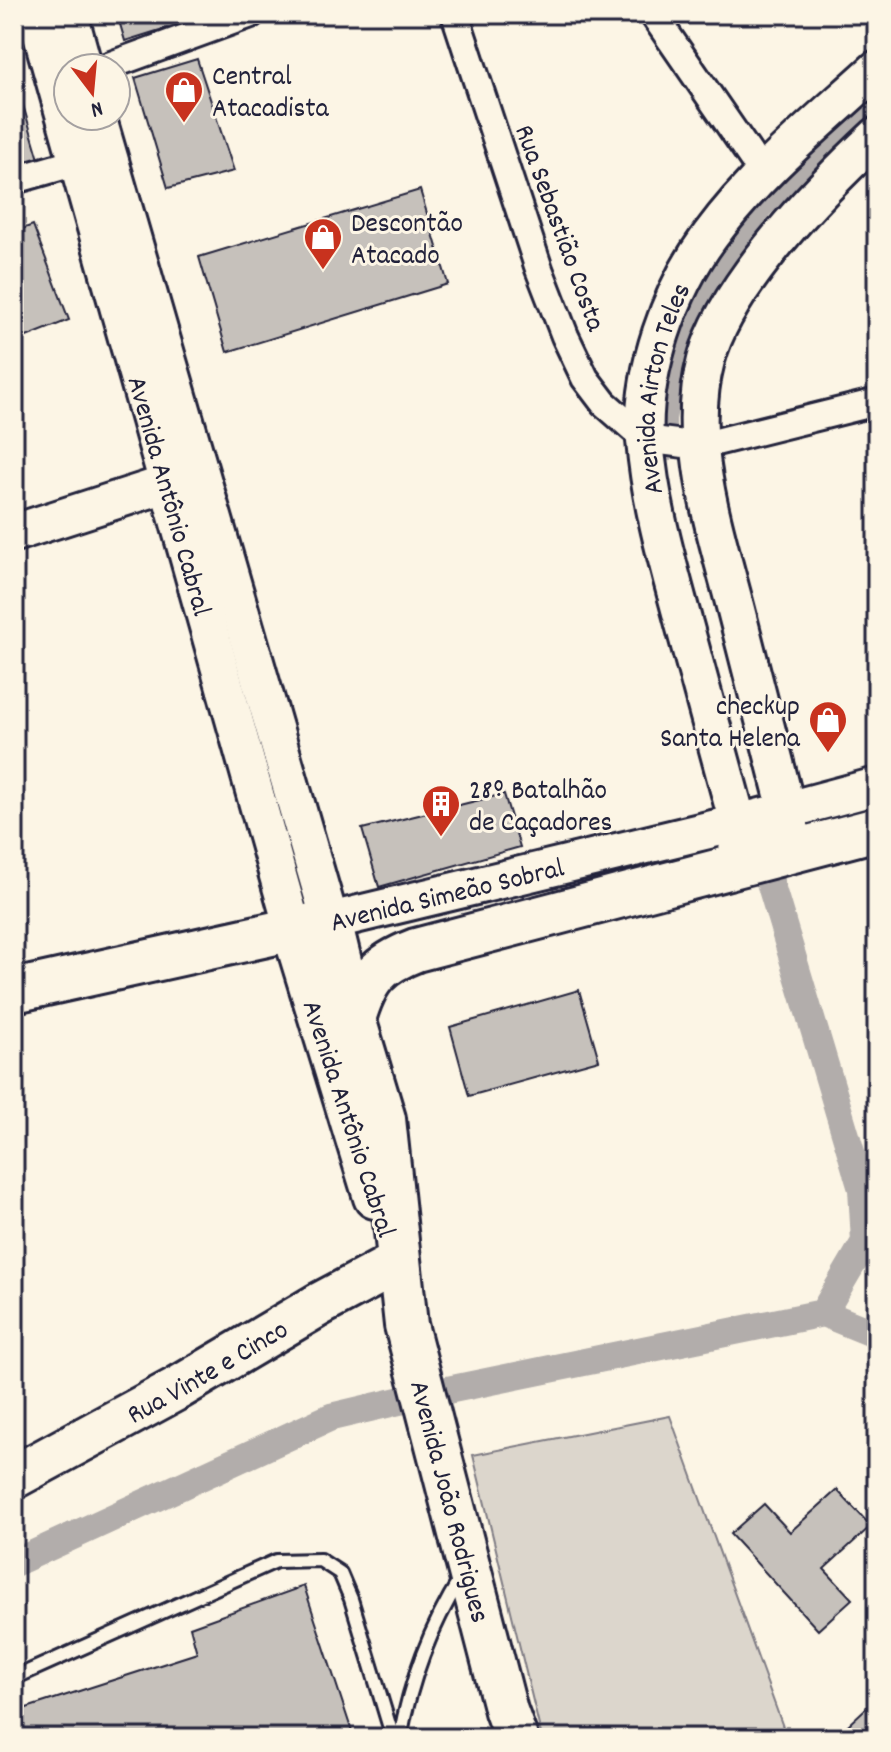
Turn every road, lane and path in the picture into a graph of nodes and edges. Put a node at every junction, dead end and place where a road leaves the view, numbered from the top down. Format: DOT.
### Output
graph roads {
  1 [pos="36,14"];
  2 [pos="69,14"];
  3 [pos="251,14"];
  4 [pos="455,14"];
  5 [pos="653,14"];
  6 [pos="80,52"];
  7 [pos="132,57"];
  8 [pos="877,69"];
  9 [pos="101,132"];
  10 [pos="877,136"];
  11 [pos="77,162"];
  12 [pos="763,174"];
  13 [pos="14,180"];
  14 [pos="877,402"];
  15 [pos="648,440"];
  16 [pos="697,446"];
  17 [pos="184,478"];
  18 [pos="14,533"];
  19 [pos="877,786"];
  20 [pos="877,829"];
  21 [pos="763,837"];
  22 [pos="312,925"];
  23 [pos="14,991"];
  24 [pos="354,1019"];
  25 [pos="397,1263"];
  26 [pos="14,1477"];
  27 [pos="468,1565"];
  28 [pos="14,1678"];
  29 [pos="393,1738"];
  30 [pos="400,1738"];
  31 [pos="516,1738"];
  1 -- 11 [label="main road, Avenida Antônio Cabral"];
  2 -- 6 [label="main road"];
  3 -- 7 [label="street"];
  4 -- 15 [label="street, Rua Sebastião Costa"];
  5 -- 12 [label="street"];
  8 -- 12 [label="main road, Avenida Airton Teles"];
  9 -- 17 [label="main road, Avenida Antônio Cabral"];
  10 -- 16 [label="main road, Avenida Airton Teles"];
  11 -- 13 [label="street"];
  11 -- 17 [label="main road, Avenida Antônio Cabral"];
  12 -- 15 [label="main road, Avenida Airton Teles"];
  14 -- 16 [label="street"];
  15 -- 16 [label="street"];
  15 -- 21 [label="main road, Avenida Airton Teles"];
  16 -- 21 [label="main road, Avenida Airton Teles"];
  17 -- 18 [label="main road"];
  17 -- 22 [label="main road, Avenida Antônio Cabral"];
  19 -- 21 [label="main road, Avenida Simeão Sobral"];
  20 -- 21 [label="main road, Avenida Simeão Sobral"];
  21 -- 22 [label="main road, Avenida Simeão Sobral"];
  21 -- 24 [label="main road, Avenida Simeão Sobral"];
  22 -- 23 [label="main road, Avenida Simeão Sobral"];
  22 -- 24 [label="main road, Avenida Antônio Cabral"];
  22 -- 25 [label="main road, Avenida Antônio Cabral"];
  24 -- 25 [label="main road, Avenida Antônio Cabral"];
  25 -- 26 [label="main road, Rua Vinte e Cinco"];
  25 -- 27 [label="main road, Avenida João Rodrigues"];
  27 -- 30 [label="lane"];
  27 -- 31 [label="main road, Avenida João Rodrigues"];
  28 -- 29 [label="lane"];
}
